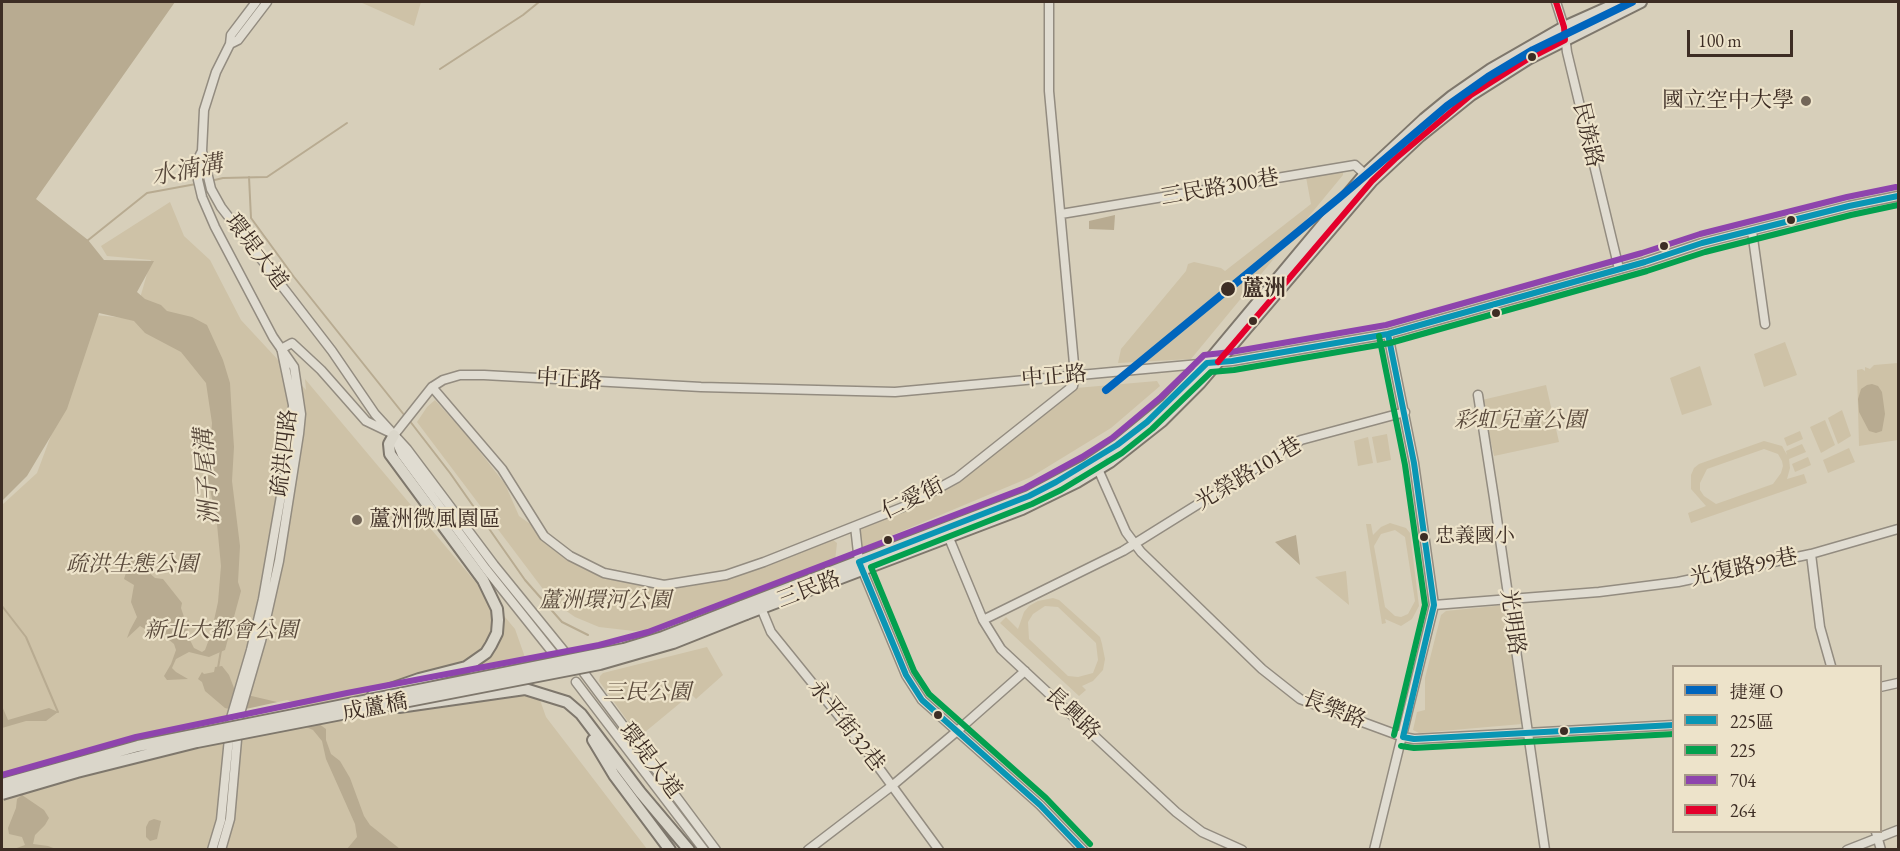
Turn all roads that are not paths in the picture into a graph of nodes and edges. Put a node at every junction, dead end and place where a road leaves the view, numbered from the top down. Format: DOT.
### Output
graph roads {
  1 [pos="256,2"];
  2 [pos="267,2"];
  3 [pos="1049,2"];
  4 [pos="1556,2"];
  5 [pos="1620,2"];
  6 [pos="1641,2"];
  7 [pos="1564,27"];
  8 [pos="1565,40"];
  9 [pos="230,44"];
  10 [pos="203,155"];
  11 [pos="1368,178"];
  12 [pos="1899,196"];
  13 [pos="1061,214"];
  14 [pos="1752,231"];
  15 [pos="1619,269"];
  16 [pos="1765,324"];
  17 [pos="1389,333"];
  18 [pos="281,349"];
  19 [pos="1212,363"];
  20 [pos="1075,375"];
  21 [pos="432,387"];
  22 [pos="1478,395"];
  23 [pos="1405,412"];
  24 [pos="394,435"];
  25 [pos="1098,470"];
  26 [pos="855,526"];
  27 [pos="1899,529"];
  28 [pos="949,538"];
  29 [pos="1135,544"];
  30 [pos="1810,554"];
  31 [pos="861,566"];
  32 [pos="1509,599"];
  33 [pos="759,603"];
  34 [pos="1434,605"];
  35 [pos="744,610"];
  36 [pos="983,620"];
  37 [pos="568,656"];
  38 [pos="557,658"];
  39 [pos="1831,665"];
  40 [pos="1025,671"];
  41 [pos="584,673"];
  42 [pos="576,682"];
  43 [pos="1899,683"];
  44 [pos="1882,687"];
  45 [pos="349,702"];
  46 [pos="581,714"];
  47 [pos="333,716"];
  48 [pos="235,717"];
  49 [pos="1672,725"];
  50 [pos="956,732"];
  51 [pos="1528,733"];
  52 [pos="1403,737"];
  53 [pos="2,784"];
  54 [pos="892,785"];
  55 [pos="2,794"];
  56 [pos="1899,830"];
  57 [pos="1877,834"];
  58 [pos="212,849"];
  59 [pos="220,849"];
  60 [pos="670,849"];
  61 [pos="689,849"];
  62 [pos="704,849"];
  63 [pos="716,849"];
  64 [pos="808,849"];
  65 [pos="939,849"];
  66 [pos="1083,849"];
  67 [pos="1242,849"];
  68 [pos="1374,849"];
  69 [pos="1545,849"];
  70 [pos="1847,849"];
  71 [pos="1881,849"];
  1 -- 9 [label="street, 環堤大道"];
  2 -- 9 [label="street, 環堤大道"];
  3 -- 13 [label="street"];
  4 -- 7 [label="street, 民族路"];
  5 -- 7 [label="main road, 三民路"];
  6 -- 8 [label="main road, 三民路"];
  7 -- 8 [label="street, 民族路"];
  7 -- 11 [label="main road, 三民路"];
  8 -- 11 [label="main road, 三民路"];
  8 -- 15 [label="street, 民族路"];
  9 -- 10 [label="street, 環堤大道"];
  10 -- 18 [label="street, 疏洪四路"];
  10 -- 24 [label="street, 環堤大道"];
  11 -- 13 [label="street, 三民路300巷"];
  11 -- 19 [label="main road, 三民路"];
  12 -- 14 [label="street, 中正路"];
  13 -- 20 [label="street"];
  14 -- 15 [label="street, 中正路"];
  14 -- 16 [label="street"];
  15 -- 17 [label="street, 中正路"];
  17 -- 19 [label="street, 中正路"];
  17 -- 23 [label="street"];
  18 -- 24 [label="street"];
  18 -- 48 [label="street, 疏洪四路"];
  19 -- 20 [label="street, 中正路"];
  19 -- 25 [label="main road, 三民路"];
  19 -- 31 [label="main road, 三民路"];
  20 -- 21 [label="street, 中正路"];
  20 -- 26 [label="street, 仁愛街"];
  21 -- 24 [label="street, 中正路"];
  21 -- 26 [label="street, 仁愛街"];
  22 -- 32 [label="street, 光明路"];
  23 -- 29 [label="street, 光榮路101巷"];
  23 -- 34 [label="street"];
  24 -- 37 [label="street, 環堤大道"];
  24 -- 38 [label="street, 環堤大道"];
  24 -- 45 [label="main road, bridge"];
  25 -- 28 [label="main road, 三民路"];
  25 -- 29 [label="street, 長樂路"];
  26 -- 31 [label="street"];
  27 -- 30 [label="street, 光復路99巷"];
  28 -- 31 [label="main road, 三民路"];
  28 -- 36 [label="street, 長興路"];
  29 -- 36 [label="street, 光榮路101巷"];
  29 -- 52 [label="street, 長樂路"];
  30 -- 32 [label="street, 光復路99巷"];
  30 -- 39 [label="street"];
  31 -- 33 [label="main road, 三民路"];
  31 -- 50 [label="street"];
  32 -- 34 [label="street, 光復路99巷"];
  32 -- 51 [label="street, 光明路"];
  33 -- 35 [label="main road, 三民路"];
  33 -- 54 [label="street, 永平街32巷"];
  34 -- 52 [label="street"];
  35 -- 45 [label="main road, 成蘆橋, bridge"];
  35 -- 47 [label="main road, 成蘆橋, bridge"];
  36 -- 40 [label="street, 長興路"];
  40 -- 50 [label="street"];
  40 -- 67 [label="street, 長興路"];
  41 -- 63 [label="street, 環堤大道"];
  42 -- 62 [label="street, 環堤大道"];
  43 -- 44 [label="street"];
  45 -- 53 [label="main road, 成蘆橋, bridge"];
  46 -- 47 [label="main road, bridge"];
  46 -- 60 [label="main road"];
  46 -- 61 [label="main road"];
  47 -- 55 [label="main road, 成蘆橋, bridge"];
  48 -- 58 [label="street"];
  48 -- 59 [label="street"];
  49 -- 51 [label="street, 長樂路"];
  50 -- 54 [label="street"];
  50 -- 66 [label="street"];
  51 -- 52 [label="street, 長樂路"];
  51 -- 69 [label="street, 光明路"];
  52 -- 68 [label="street"];
  54 -- 64 [label="street"];
  54 -- 65 [label="street, 永平街32巷"];
  56 -- 57 [label="street"];
  57 -- 70 [label="street"];
  57 -- 71 [label="street"];
}
